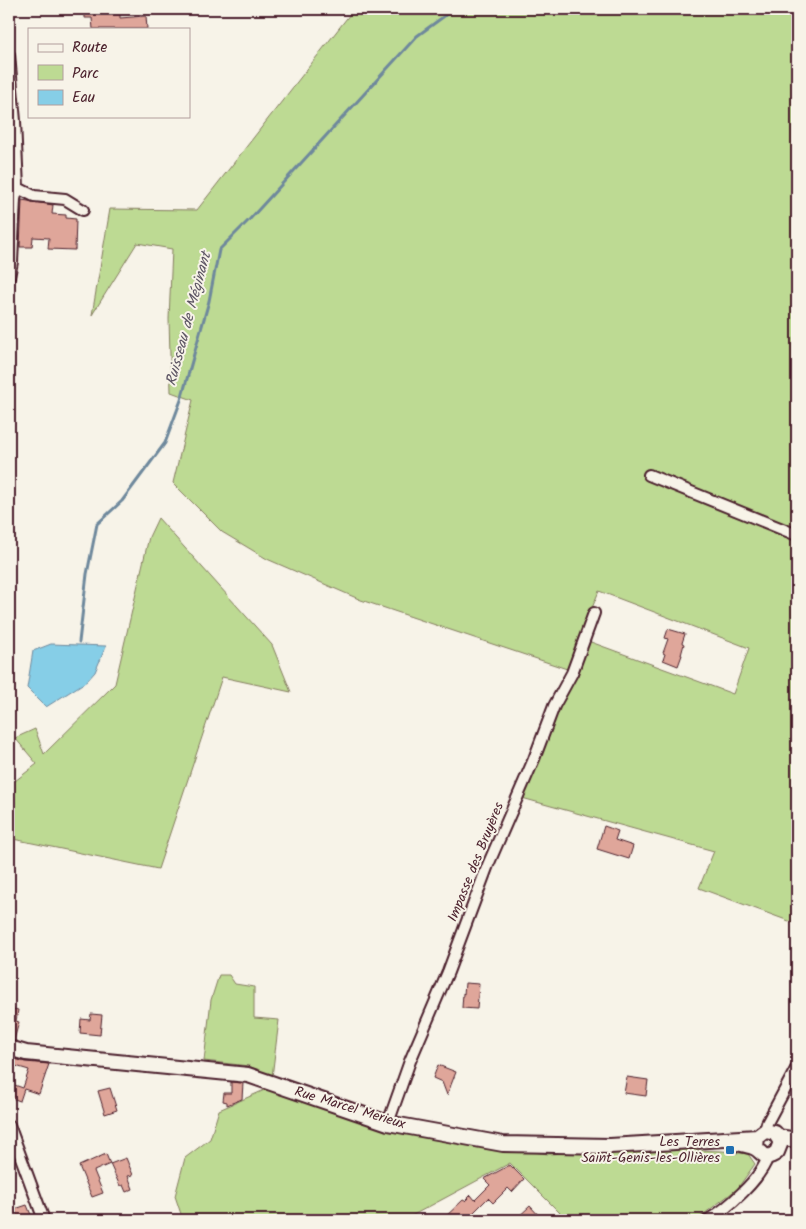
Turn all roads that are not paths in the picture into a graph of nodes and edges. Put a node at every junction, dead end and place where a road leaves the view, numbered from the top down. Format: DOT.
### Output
graph roads {
  1 [pos="9,55"];
  2 [pos="18,188"];
  3 [pos="83,210"];
  4 [pos="9,277"];
  5 [pos="649,475"];
  6 [pos="797,535"];
  7 [pos="594,613"];
  8 [pos="9,1048"];
  9 [pos="797,1067"];
  10 [pos="388,1123"];
  11 [pos="9,1125"];
  12 [pos="760,1138"];
  13 [pos="797,1140"];
  14 [pos="779,1142"];
  15 [pos="797,1146"];
  16 [pos="768,1156"];
  17 [pos="44,1220"];
  18 [pos="708,1220"];
  1 -- 2 [label="street"];
  2 -- 3 [label="street"];
  2 -- 4 [label="street"];
  5 -- 6 [label="street"];
  7 -- 10 [label="street, Impasse des Bruyères"];
  8 -- 10 [label="main road, Rue Marcel Merieux"];
  9 -- 12 [label="street"];
  10 -- 12 [label="main road, Rue Marcel Merieux"];
  11 -- 17 [label="street"];
  12 -- 14 [label="main road, Rue Marcel Merieux"];
  12 -- 16 [label="main road, Rue Marcel Merieux"];
  13 -- 14 [label="main road"];
  14 -- 15 [label="main road"];
  14 -- 16 [label="main road"];
  16 -- 18 [label="street"];
}
